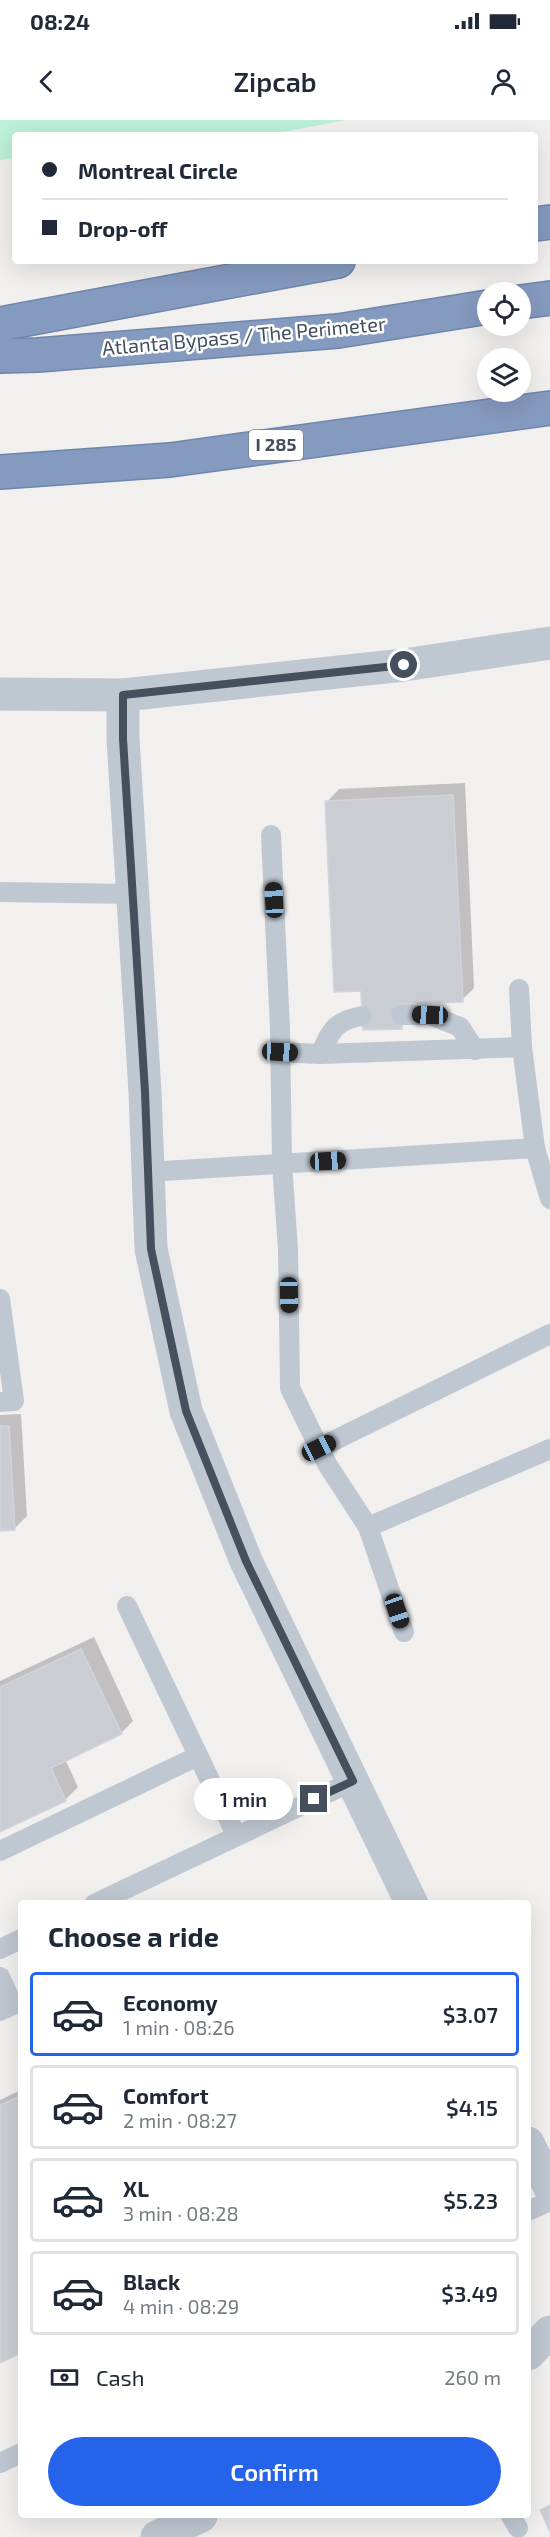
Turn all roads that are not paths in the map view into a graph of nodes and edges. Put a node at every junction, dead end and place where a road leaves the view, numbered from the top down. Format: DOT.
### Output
graph roads {
  1 [pos="322,264"];
  2 [pos="550,298"];
  3 [pos="531,301"];
  4 [pos="477,310"];
  5 [pos="0,324"];
  6 [pos="0,356"];
  7 [pos="550,408"];
  8 [pos="0,472"];
  9 [pos="550,643"];
  10 [pos="0,694"];
  11 [pos="123,695"];
  12 [pos="271,835"];
  13 [pos="133,894"];
  14 [pos="1,896"];
  15 [pos="519,989"];
  16 [pos="401,1015"];
  17 [pos="362,1016"];
  18 [pos="522,1047"];
  19 [pos="475,1050"];
  20 [pos="280,1052"];
  21 [pos="320,1054"];
  22 [pos="535,1148"];
  23 [pos="282,1164"];
  24 [pos="148,1172"];
  25 [pos="550,1199"];
  26 [pos="0,1299"];
  27 [pos="550,1334"];
  28 [pos="0,1402"];
  29 [pos="319,1448"];
  30 [pos="550,1449"];
  31 [pos="368,1527"];
  32 [pos="127,1606"];
  33 [pos="404,1632"];
  34 [pos="198,1756"];
  35 [pos="353,1781"];
  36 [pos="236,1836"];
  37 [pos="0,1851"];
  38 [pos="102,1900"];
  39 [pos="410,1900"];
  40 [pos="18,1940"];
  41 [pos="0,1949"];
  42 [pos="0,1977"];
  43 [pos="0,2011"];
  44 [pos="531,2149"];
  45 [pos="550,2188"];
  46 [pos="550,2200"];
  47 [pos="531,2210"];
  48 [pos="550,2332"];
  49 [pos="531,2351"];
  50 [pos="18,2454"];
  51 [pos="0,2463"];
  52 [pos="198,2518"];
  53 [pos="168,2535"];
  1 -- 5 [label="highway"];
  2 -- 3 [label="highway"];
  4 -- 6 [label="highway, Atlanta Bypass / The Perimeter"];
  7 -- 8 [label="highway, I 285"];
  9 -- 11 [label="street"];
  10 -- 11 [label="street"];
  11 -- 13 [label="street"];
  12 -- 20 [label="lane"];
  13 -- 14 [label="lane"];
  13 -- 24 [label="street"];
  15 -- 18 [label="lane"];
  16 -- 19 [label="lane"];
  17 -- 21 [label="lane"];
  18 -- 19 [label="lane"];
  18 -- 22 [label="lane"];
  19 -- 21 [label="lane"];
  20 -- 21 [label="lane"];
  20 -- 23 [label="lane"];
  22 -- 23 [label="lane"];
  22 -- 25 [label="lane"];
  23 -- 24 [label="lane"];
  23 -- 29 [label="lane"];
  24 -- 35 [label="street"];
  26 -- 28 [label="lane"];
  27 -- 29 [label="lane"];
  29 -- 31 [label="lane"];
  30 -- 31 [label="lane"];
  31 -- 33 [label="lane"];
  32 -- 34 [label="lane"];
  34 -- 36 [label="lane"];
  34 -- 37 [label="lane"];
  35 -- 36 [label="lane"];
  35 -- 39 [label="street"];
  36 -- 38 [label="lane"];
  40 -- 41 [label="lane"];
  42 -- 43 [label="lane"];
  44 -- 45 [label="street"];
  46 -- 47 [label="lane"];
  48 -- 49 [label="street"];
  50 -- 51 [label="lane"];
  52 -- 53 [label="street"];
}
